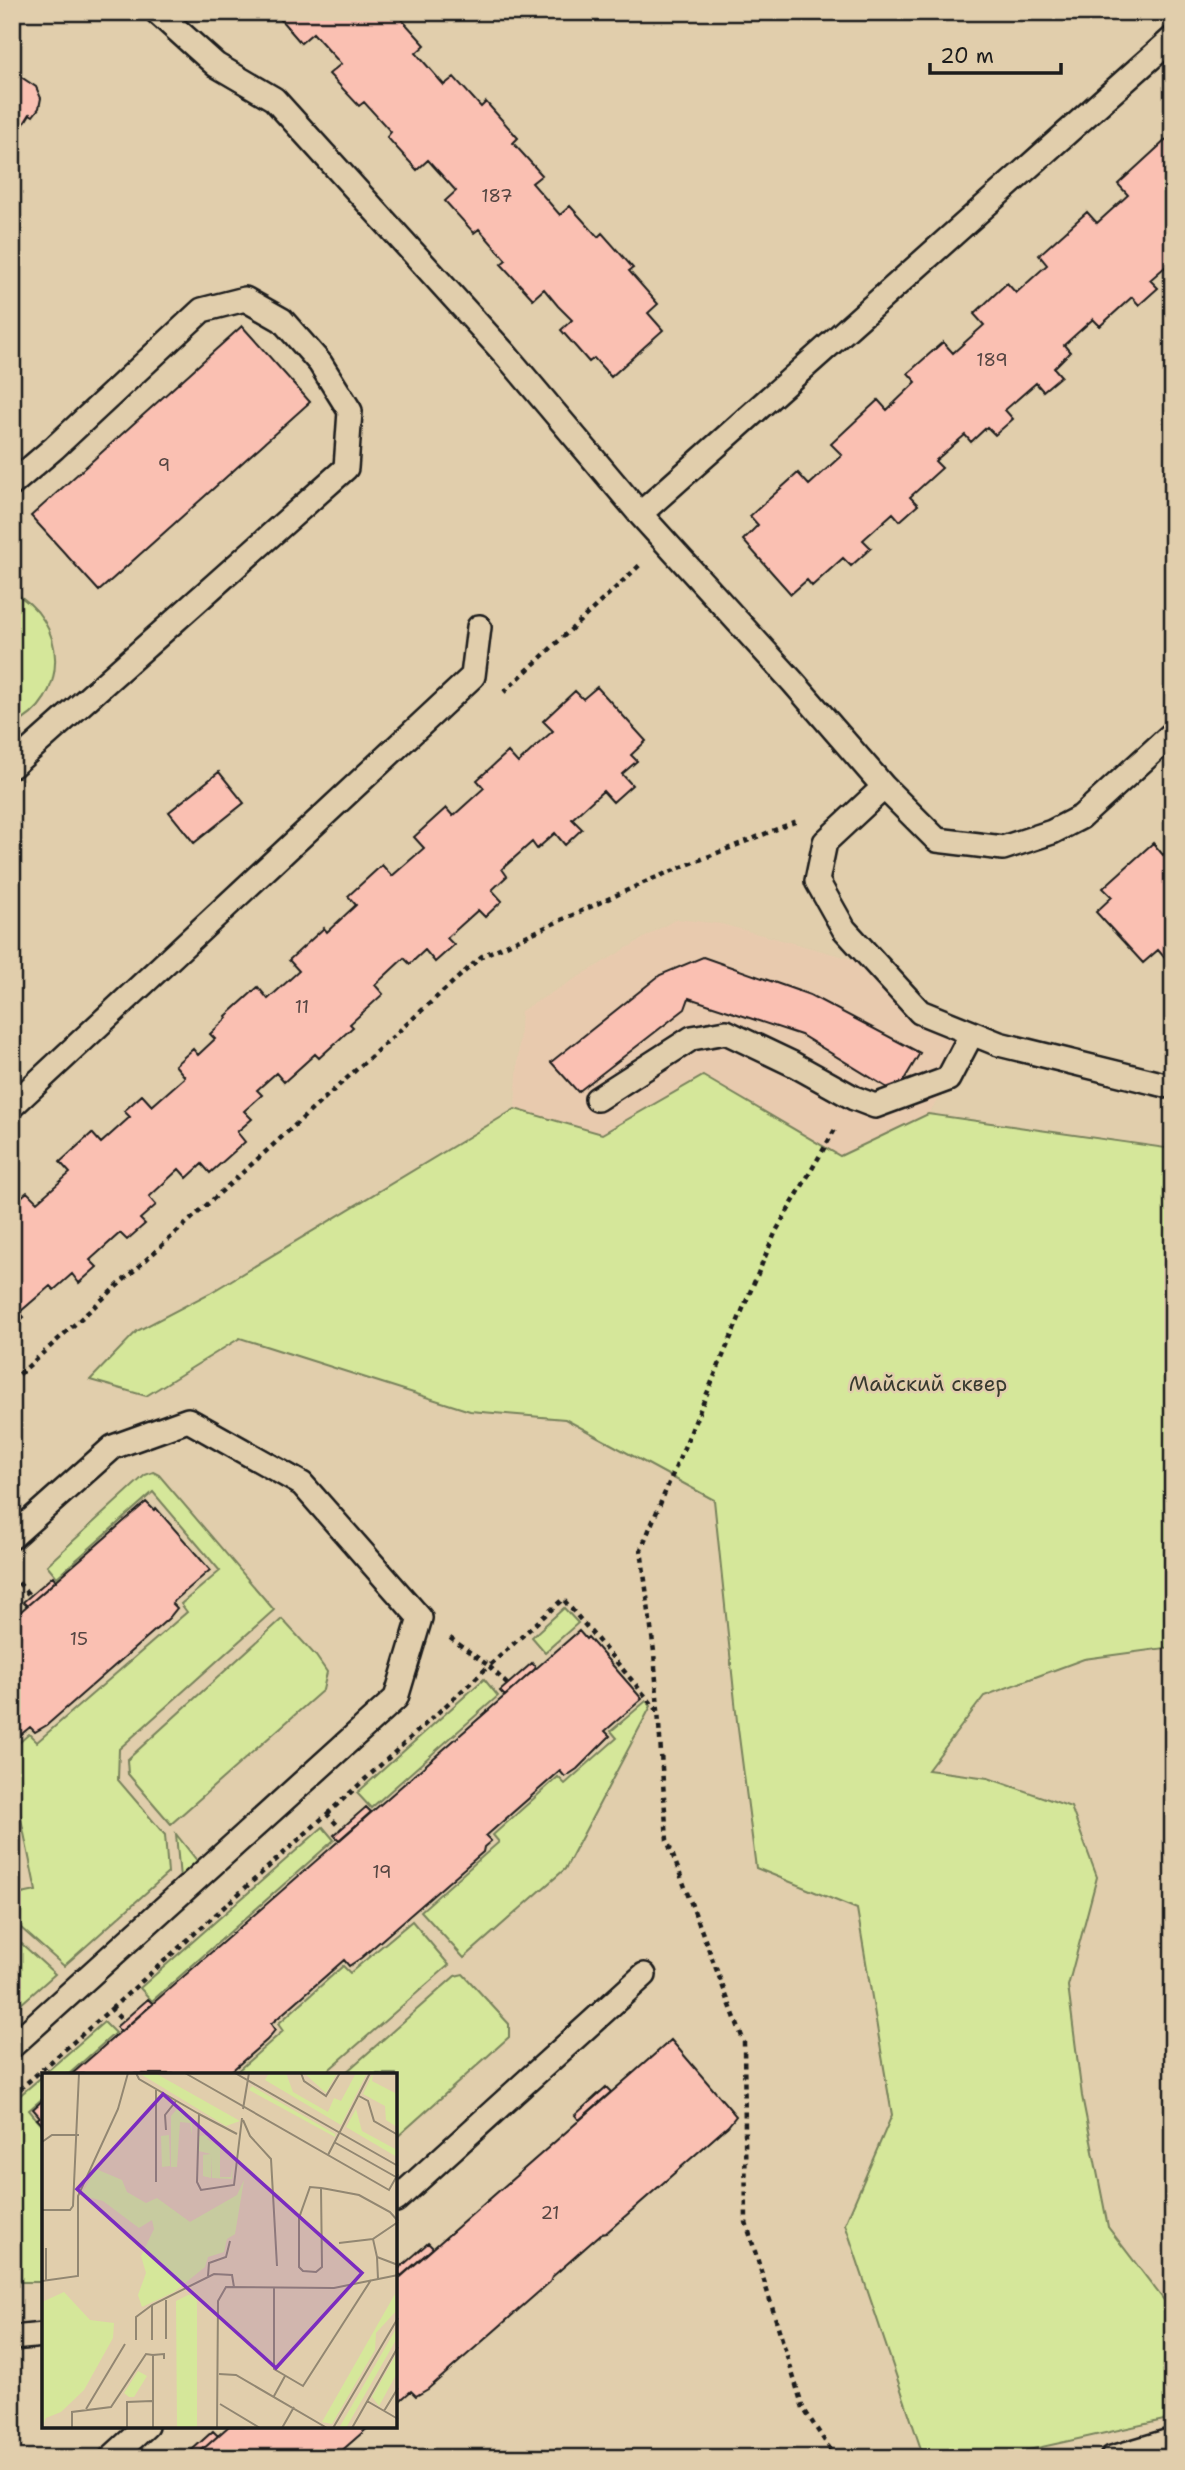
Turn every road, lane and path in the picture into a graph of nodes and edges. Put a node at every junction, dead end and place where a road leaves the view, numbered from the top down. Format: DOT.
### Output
graph roads {
  1 [pos="157,12"];
  2 [pos="1173,38"];
  3 [pos="12,484"];
  4 [pos="640,514"];
  5 [pos="665,542"];
  6 [pos="479,627"];
  7 [pos="495,700"];
  8 [pos="1173,733"];
  9 [pos="12,766"];
  10 [pos="884,787"];
  11 [pos="850,819"];
  12 [pos="972,1033"];
  13 [pos="1173,1087"];
  14 [pos="854,1098"];
  15 [pos="597,1099"];
  16 [pos="12,1106"];
  17 [pos="12,1381"];
  18 [pos="12,1537"];
  19 [pos="12,1575"];
  20 [pos="30,1596"];
  21 [pos="420,1618"];
  22 [pos="489,1666"];
  23 [pos="507,1684"];
  24 [pos="658,1711"];
  25 [pos="301,1784"];
  26 [pos="327,1814"];
  27 [pos="341,1829"];
  28 [pos="644,1975"];
  29 [pos="111,2009"];
  30 [pos="122,2021"];
  31 [pos="12,2046"];
  32 [pos="12,2096"];
  33 [pos="397,2199"];
  34 [pos="42,2335"];
  35 [pos="12,2337"];
  36 [pos="144,2428"];
  37 [pos="1173,2440"];
  38 [pos="111,2458"];
  39 [pos="836,2458"];
  40 [pos="1112,2458"];
  1 -- 4 [label="lane"];
  2 -- 4 [label="lane"];
  3 -- 9 [label="lane"];
  4 -- 5 [label="lane"];
  5 -- 7 [label="path"];
  5 -- 10 [label="lane"];
  6 -- 16 [label="lane"];
  8 -- 10 [label="lane"];
  10 -- 11 [label="lane"];
  11 -- 12 [label="lane"];
  11 -- 17 [label="path"];
  12 -- 13 [label="lane"];
  12 -- 14 [label="lane"];
  14 -- 15 [label="lane"];
  14 -- 24 [label="path"];
  18 -- 21 [label="lane"];
  19 -- 20 [label="path"];
  21 -- 22 [label="path"];
  21 -- 25 [label="lane"];
  22 -- 23 [label="path"];
  22 -- 24 [label="path"];
  22 -- 26 [label="path"];
  24 -- 39 [label="path"];
  25 -- 26 [label="path"];
  25 -- 31 [label="lane"];
  26 -- 27 [label="path"];
  26 -- 29 [label="path"];
  28 -- 33 [label="lane"];
  29 -- 30 [label="path"];
  29 -- 32 [label="path"];
  34 -- 35 [label="lane"];
  36 -- 38 [label="lane"];
  37 -- 40 [label="lane"];
}
